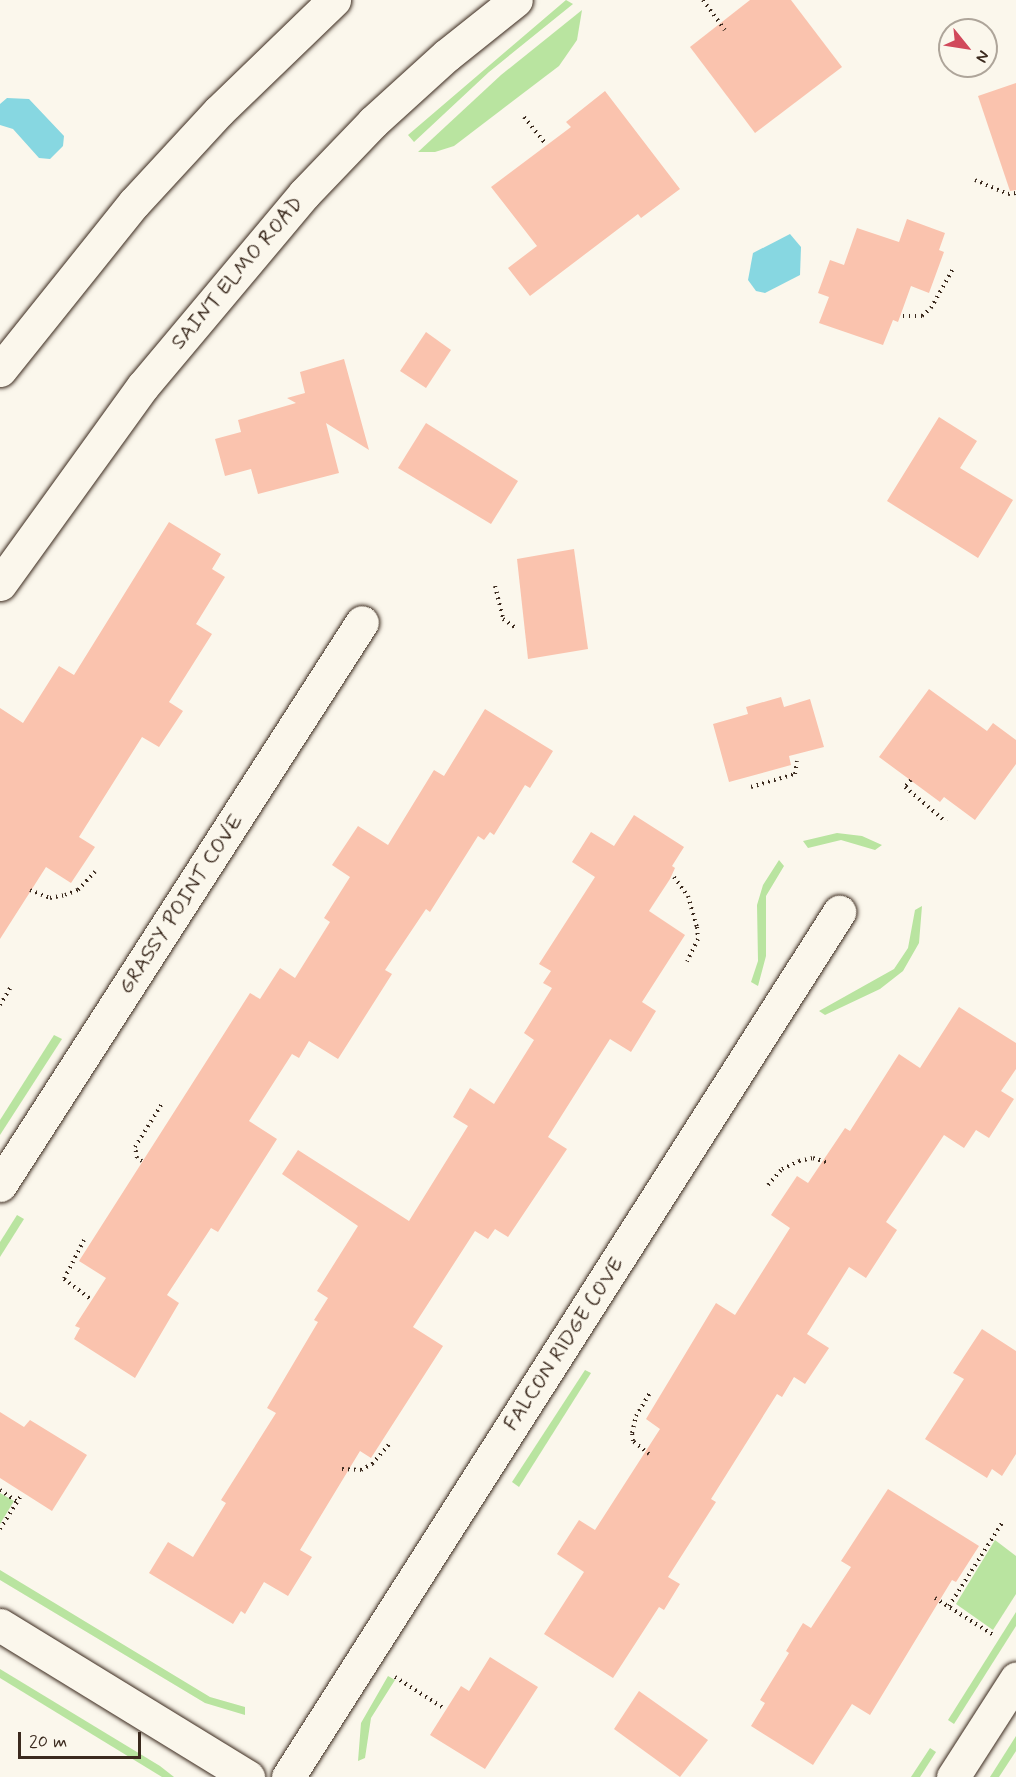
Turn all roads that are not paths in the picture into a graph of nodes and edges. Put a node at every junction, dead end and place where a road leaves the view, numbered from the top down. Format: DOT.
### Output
graph roads {
  1 [pos="334,0"];
  2 [pos="514,0"];
  3 [pos="0,370"];
  4 [pos="0,584"];
  5 [pos="362,622"];
  6 [pos="839,912"];
  7 [pos="0,1185"];
  8 [pos="0,1625"];
  9 [pos="1016,1678"];
  10 [pos="248,1777"];
  11 [pos="288,1777"];
  12 [pos="953,1777"];
  1 -- 3 [label="street"];
  2 -- 4 [label="street, SAINT ELMO ROAD"];
  5 -- 7 [label="street, GRASSY POINT COVE"];
  6 -- 11 [label="street, FALCON RIDGE COVE"];
  8 -- 10 [label="street"];
  9 -- 12 [label="street"];
}
